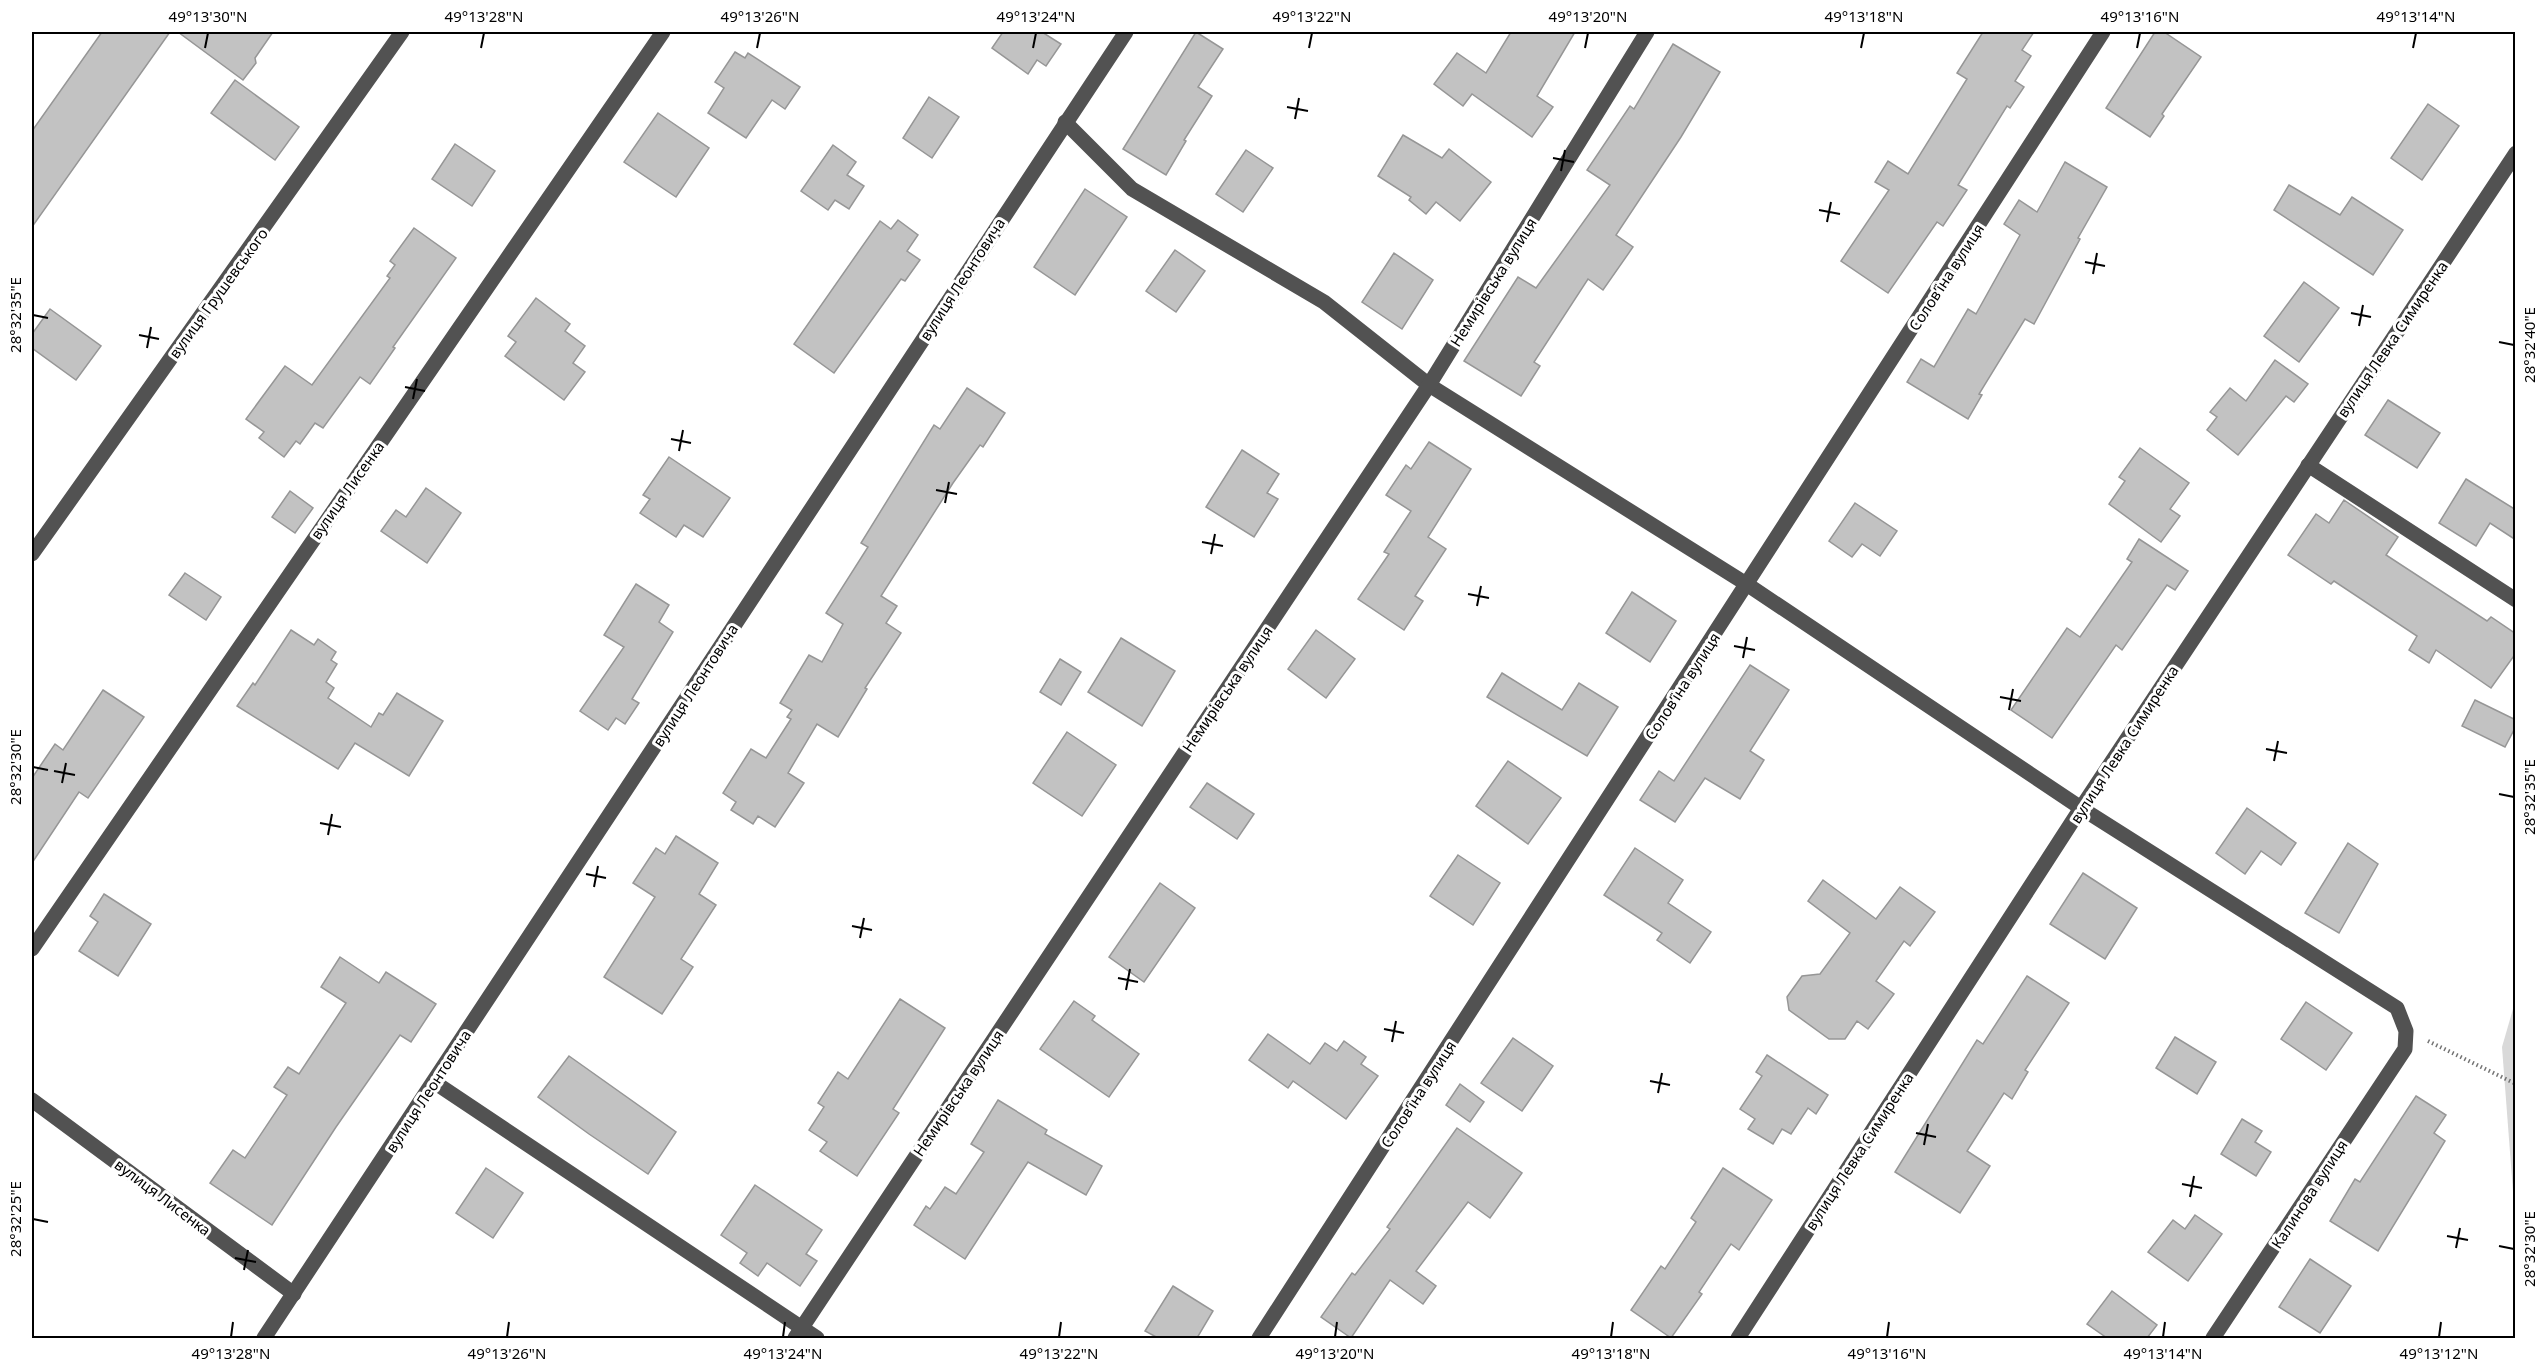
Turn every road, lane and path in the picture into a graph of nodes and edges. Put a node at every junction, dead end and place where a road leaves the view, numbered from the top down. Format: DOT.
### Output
graph roads {
  1 [pos="402,32"];
  2 [pos="663,32"];
  3 [pos="1126,32"];
  4 [pos="1647,32"];
  5 [pos="2103,32"];
  6 [pos="1065,122"];
  7 [pos="2516,153"];
  8 [pos="1429,385"];
  9 [pos="2308,465"];
  10 [pos="32,554"];
  11 [pos="1748,585"];
  12 [pos="2516,600"];
  13 [pos="2081,808"];
  14 [pos="32,949"];
  15 [pos="2406,1031"];
  16 [pos="434,1082"];
  17 [pos="2516,1084"];
  18 [pos="32,1100"];
  19 [pos="294,1294"];
  20 [pos="799,1334"];
  21 [pos="264,1338"];
  22 [pos="817,1338"];
  23 [pos="1259,1338"];
  24 [pos="1738,1338"];
  25 [pos="2213,1338"];
  1 -- 10 [label="street, вулиця Грушевського"];
  2 -- 14 [label="street, вулиця Лисенка"];
  3 -- 6 [label="street, вулиця Леонтовича"];
  4 -- 8 [label="street, Немирівська вулиця"];
  5 -- 11 [label="street, Соловʼїна вулиця"];
  6 -- 8 [label="street"];
  6 -- 16 [label="street, вулиця Леонтовича"];
  7 -- 9 [label="street, вулиця Левка Симиренка"];
  8 -- 11 [label="street"];
  8 -- 20 [label="street, Немирівська вулиця"];
  9 -- 12 [label="street"];
  9 -- 13 [label="street, вулиця Левка Симиренка"];
  11 -- 13 [label="street"];
  11 -- 23 [label="street, Соловʼїна вулиця"];
  13 -- 15 [label="street"];
  13 -- 24 [label="street, вулиця Левка Симиренка"];
  15 -- 17 [label="path"];
  15 -- 25 [label="street, Калинова вулиця"];
  16 -- 19 [label="street, вулиця Леонтовича"];
  16 -- 20 [label="street"];
  18 -- 19 [label="street, вулиця Лисенка"];
  19 -- 21 [label="street, вулиця Леонтовича"];
  20 -- 22 [label="street"];
}
